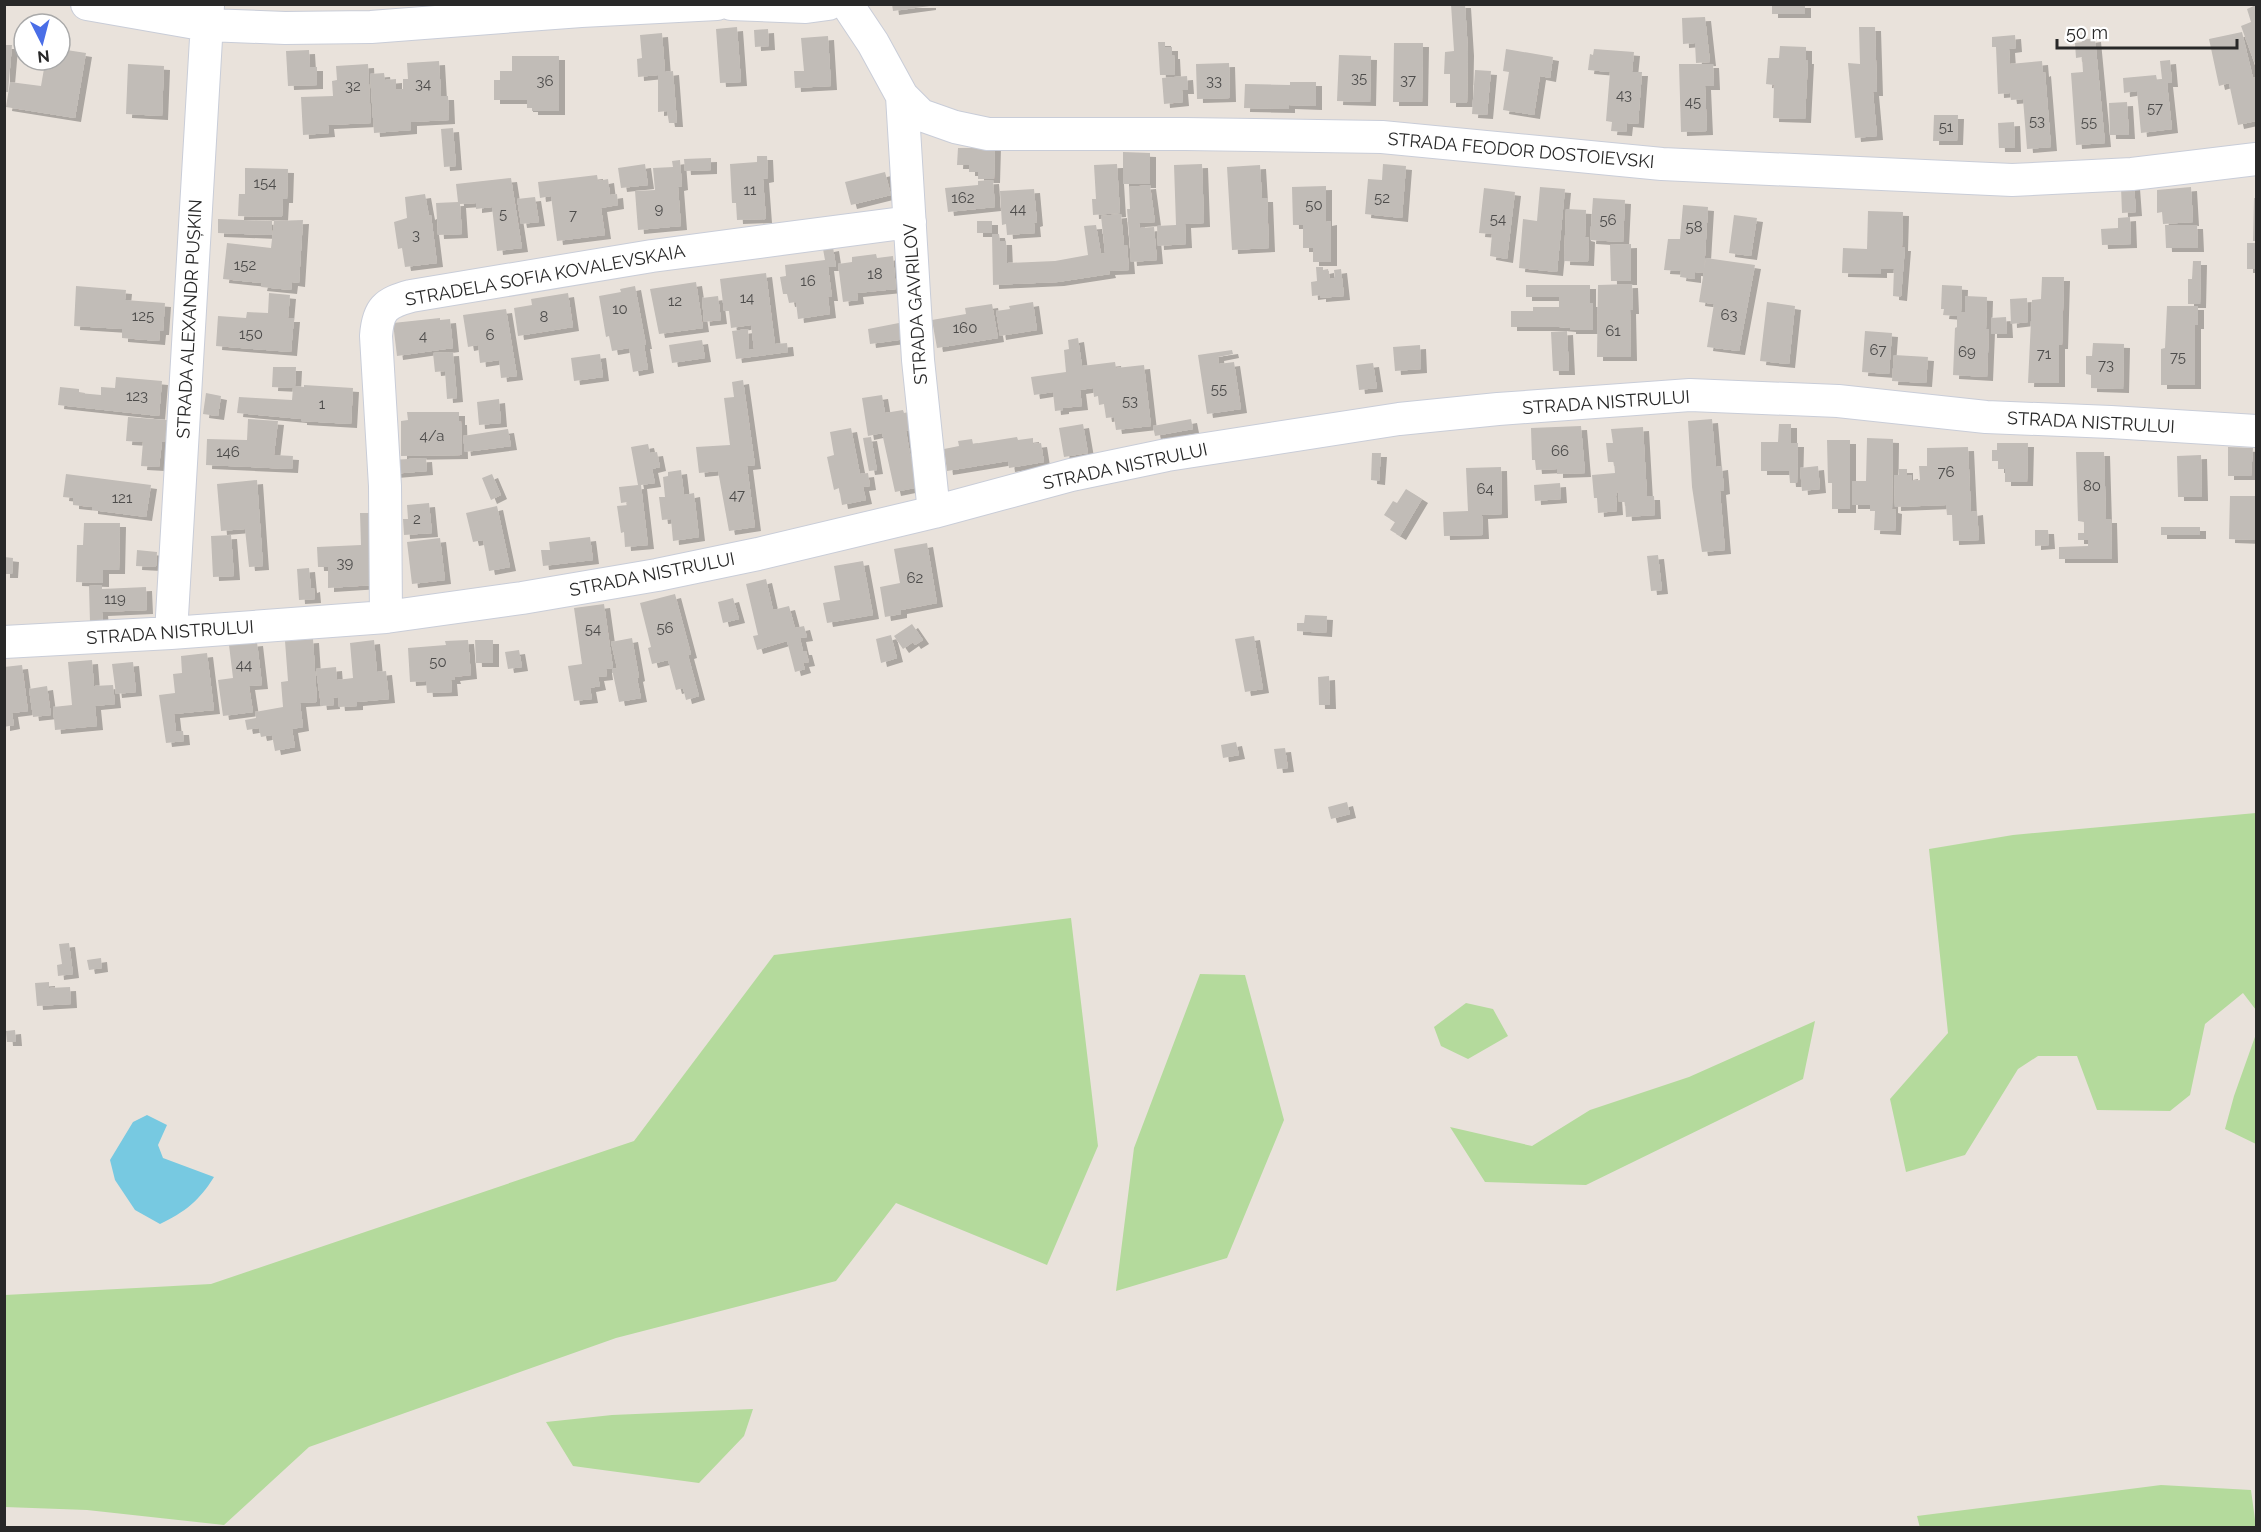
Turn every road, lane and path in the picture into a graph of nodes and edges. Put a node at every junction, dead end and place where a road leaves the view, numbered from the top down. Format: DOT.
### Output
graph roads {
  1 [pos="87,4"];
  2 [pos="717,4"];
  3 [pos="731,4"];
  4 [pos="828,4"];
  5 [pos="847,4"];
  6 [pos="581,8"];
  7 [pos="207,15"];
  8 [pos="902,96"];
  9 [pos="2256,159"];
  10 [pos="910,222"];
  11 [pos="2256,431"];
  12 [pos="934,512"];
  13 [pos="386,617"];
  14 [pos="171,633"];
  15 [pos="4,642"];
  1 -- 7 [label="street"];
  2 -- 6 [label="street"];
  3 -- 4 [label="street"];
  5 -- 8 [label="street, STRADA FEODOR DOSTOIEVSKI"];
  6 -- 7 [label="street"];
  7 -- 14 [label="street, STRADA ALEXANDR PUȘKIN"];
  8 -- 9 [label="street, STRADA FEODOR DOSTOIEVSKI"];
  8 -- 10 [label="street, STRADA GAVRILOV"];
  10 -- 12 [label="street, STRADA GAVRILOV"];
  10 -- 13 [label="street, STRADELA SOFIA KOVALEVSKAIA"];
  11 -- 12 [label="street, STRADA NISTRULUI"];
  12 -- 13 [label="street, STRADA NISTRULUI"];
  13 -- 14 [label="street, STRADA NISTRULUI"];
  14 -- 15 [label="street, STRADA NISTRULUI"];
}
